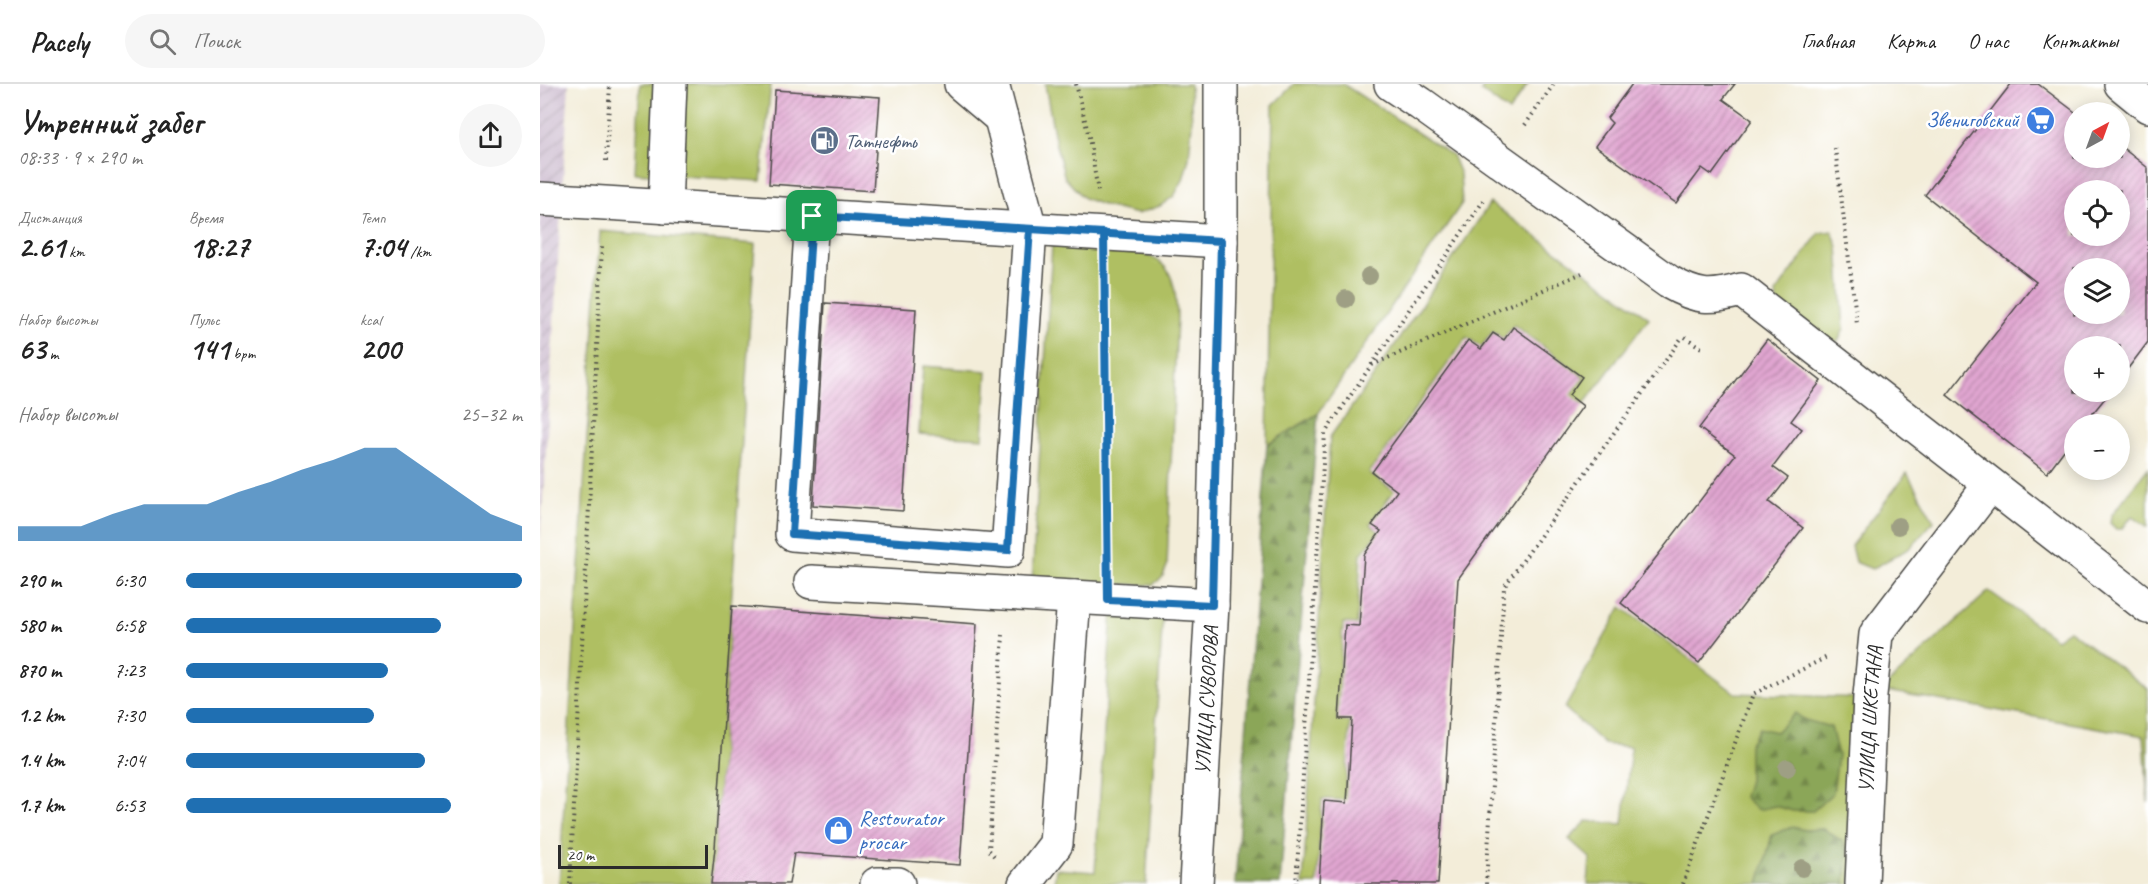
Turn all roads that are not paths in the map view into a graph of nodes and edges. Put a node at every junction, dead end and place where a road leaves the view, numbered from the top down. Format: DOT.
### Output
graph roads {
  1 [pos="670,84"];
  2 [pos="961,84"];
  3 [pos="992,84"];
  4 [pos="1221,84"];
  5 [pos="1391,84"];
  6 [pos="2121,84"];
  7 [pos="1428,94"];
  8 [pos="2148,105"];
  9 [pos="1001,118"];
  10 [pos="540,200"];
  11 [pos="665,207"];
  12 [pos="812,216"];
  13 [pos="1030,229"];
  14 [pos="1221,241"];
  15 [pos="1990,485"];
  16 [pos="811,582"];
  17 [pos="1074,597"];
  18 [pos="1212,605"];
  19 [pos="2148,607"];
  20 [pos="877,884"];
  21 [pos="898,884"];
  22 [pos="1025,884"];
  23 [pos="1196,884"];
  24 [pos="1862,884"];
  1 -- 11 [label="street"];
  2 -- 9 [label="street"];
  3 -- 9 [label="street"];
  4 -- 14 [label="street, УЛИЦА СУВОРОВА"];
  5 -- 7 [label="street"];
  6 -- 8 [label="street"];
  7 -- 15 [label="street"];
  9 -- 13 [label="street"];
  10 -- 11 [label="street"];
  11 -- 12 [label="street"];
  12 -- 13 [label="street"];
  12 -- 13 [label="street"];
  13 -- 14 [label="street"];
  14 -- 18 [label="street, УЛИЦА СУВОРОВА"];
  15 -- 19 [label="street"];
  15 -- 24 [label="street, УЛИЦА ШКЕТАНА"];
  16 -- 17 [label="street"];
  17 -- 18 [label="street"];
  17 -- 22 [label="street"];
  18 -- 23 [label="street, УЛИЦА СУВОРОВА"];
  20 -- 21 [label="street"];
}
